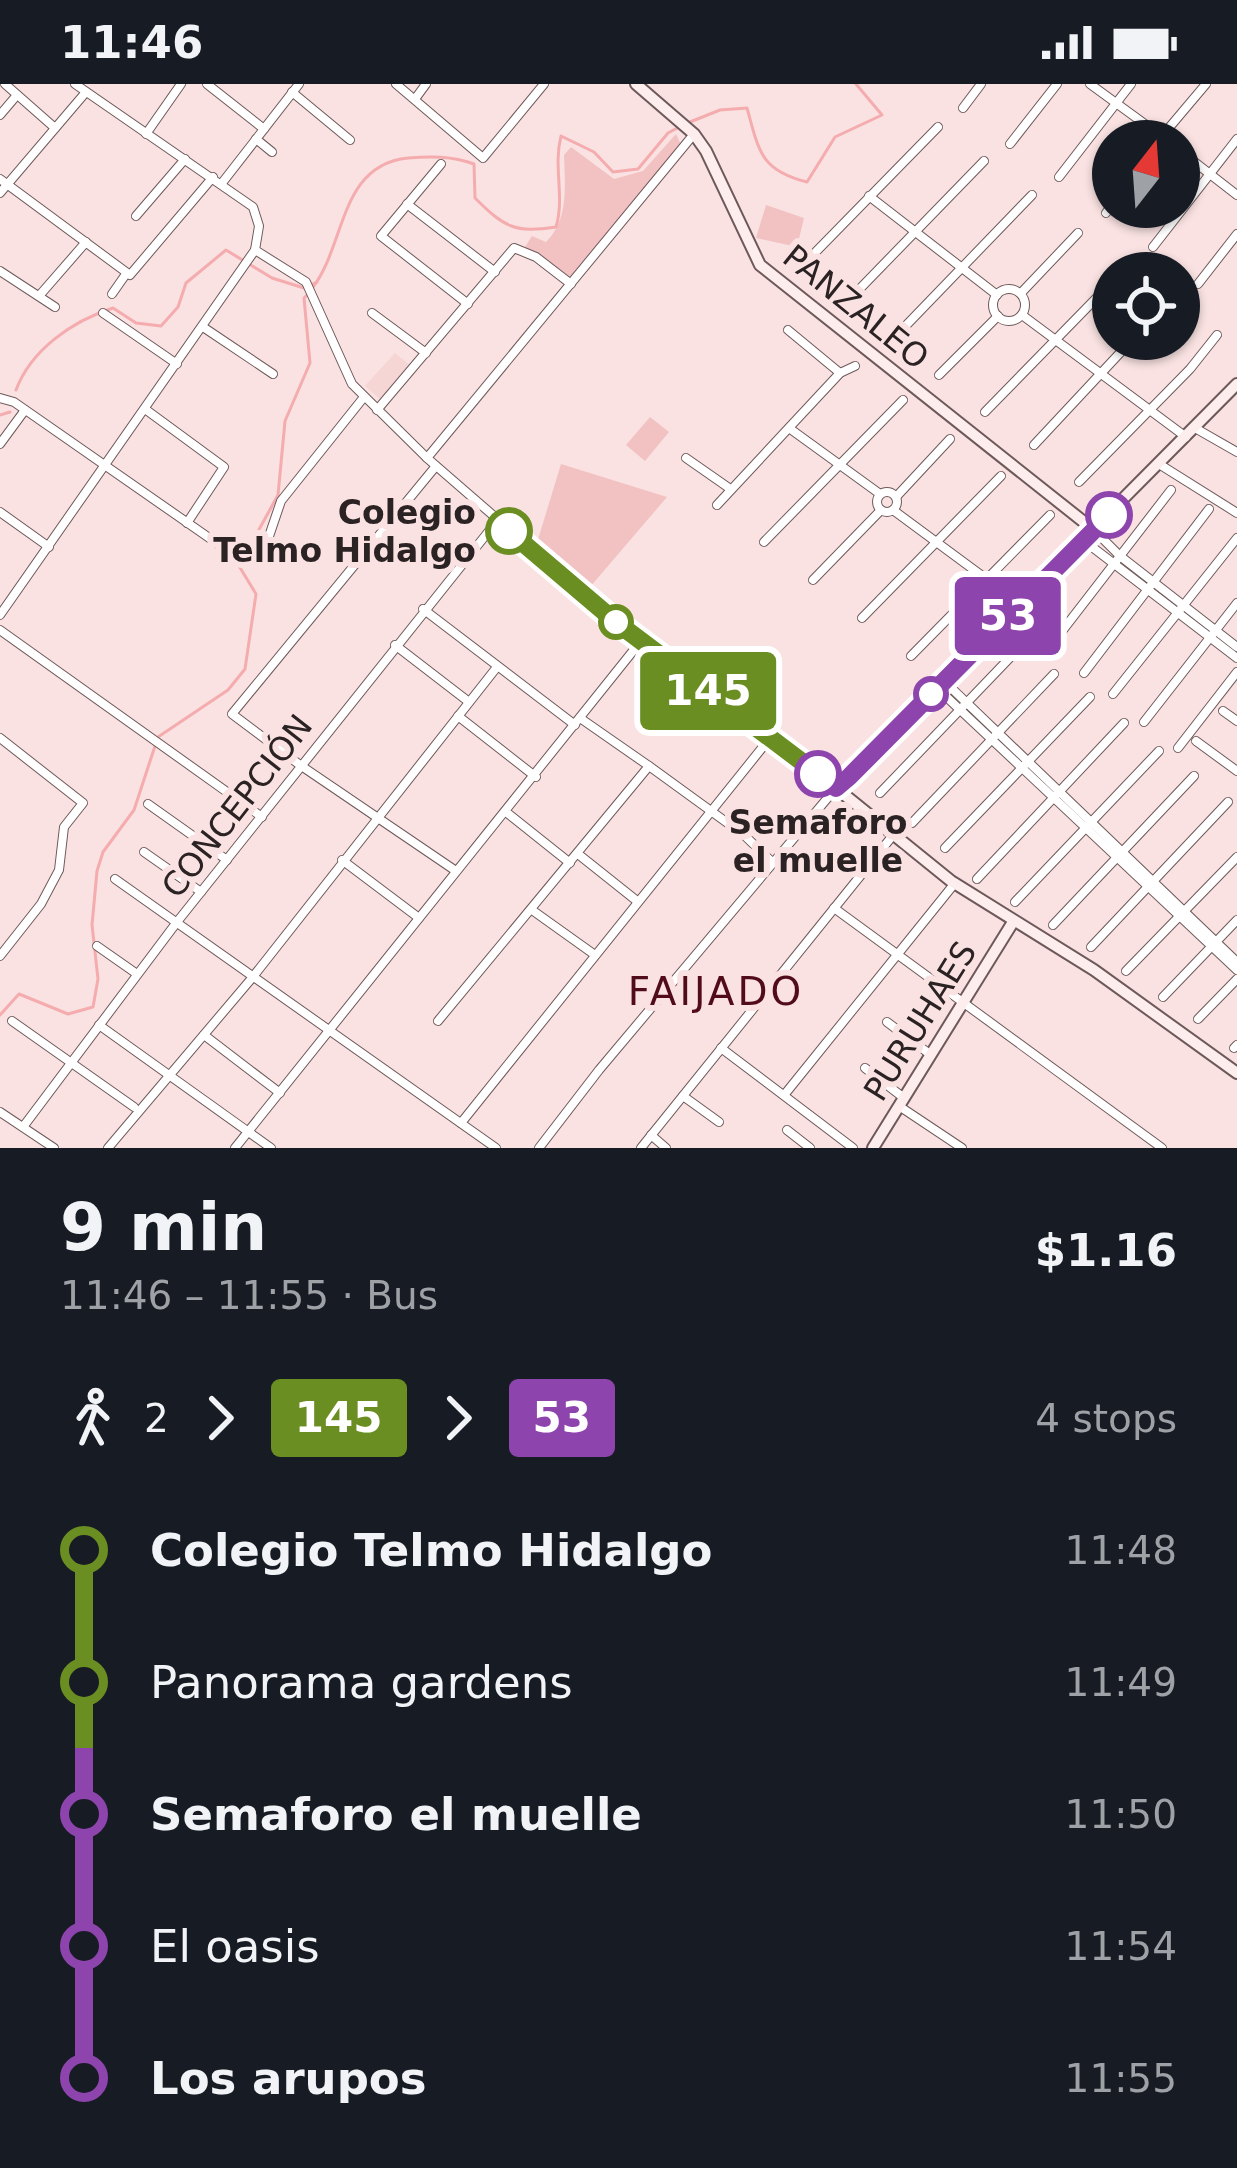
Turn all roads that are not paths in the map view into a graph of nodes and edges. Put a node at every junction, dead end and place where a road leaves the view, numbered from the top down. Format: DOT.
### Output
graph roads {
  1 [pos="5,84"];
  2 [pos="75,84"];
  3 [pos="181,84"];
  4 [pos="207,84"];
  5 [pos="396,84"];
  6 [pos="426,84"];
  7 [pos="544,84"];
  8 [pos="636,84"];
  9 [pos="981,84"];
  10 [pos="1057,84"];
  11 [pos="1090,84"];
  12 [pos="1131,84"];
  13 [pos="1206,84"];
  14 [pos="292,88"];
  15 [pos="86,92"];
  16 [pos="17,94"];
  17 [pos="415,99"];
  18 [pos="1115,103"];
  19 [pos="963,107"];
  20 [pos="0,115"];
  21 [pos="1139,120"];
  22 [pos="1175,120"];
  23 [pos="938,127"];
  24 [pos="56,128"];
  25 [pos="264,129"];
  26 [pos="693,132"];
  27 [pos="146,134"];
  28 [pos="256,139"];
  29 [pos="1237,139"];
  30 [pos="350,140"];
  31 [pos="1010,144"];
  32 [pos="272,152"];
  33 [pos="185,159"];
  34 [pos="984,161"];
  35 [pos="441,164"];
  36 [pos="1200,166"];
  37 [pos="1209,173"];
  38 [pos="1059,177"];
  39 [pos="218,180"];
  40 [pos="2,186"];
  41 [pos="1032,195"];
  42 [pos="1237,195"];
  43 [pos="869,196"];
  44 [pos="407,204"];
  45 [pos="136,215"];
  46 [pos="1078,232"];
  47 [pos="916,233"];
  48 [pos="1237,233"];
  49 [pos="86,242"];
  50 [pos="1153,247"];
  51 [pos="251,257"];
  52 [pos="801,267"];
  53 [pos="963,269"];
  54 [pos="0,271"];
  55 [pos="495,272"];
  56 [pos="128,274"];
  57 [pos="1200,281"];
  58 [pos="571,284"];
  59 [pos="112,293"];
  60 [pos="1021,293"];
  61 [pos="997,295"];
  62 [pos="39,296"];
  63 [pos="846,303"];
  64 [pos="1092,303"];
  65 [pos="468,304"];
  66 [pos="56,307"];
  67 [pos="103,314"];
  68 [pos="372,314"];
  69 [pos="1022,315"];
  70 [pos="998,316"];
  71 [pos="203,327"];
  72 [pos="788,330"];
  73 [pos="1217,335"];
  74 [pos="892,340"];
  75 [pos="1056,340"];
  76 [pos="426,353"];
  77 [pos="1114,360"];
  78 [pos="177,364"];
  79 [pos="855,366"];
  80 [pos="273,374"];
  81 [pos="840,374"];
  82 [pos="939,375"];
  83 [pos="1100,376"];
  84 [pos="1237,384"];
  85 [pos="0,398"];
  86 [pos="364,398"];
  87 [pos="903,400"];
  88 [pos="25,410"];
  89 [pos="145,410"];
  90 [pos="377,410"];
  91 [pos="985,412"];
  92 [pos="1148,412"];
  93 [pos="788,428"];
  94 [pos="1188,435"];
  95 [pos="950,439"];
  96 [pos="0,445"];
  97 [pos="1034,446"];
  98 [pos="1237,452"];
  99 [pos="428,458"];
  100 [pos="686,458"];
  101 [pos="839,464"];
  102 [pos="1159,464"];
  103 [pos="106,465"];
  104 [pos="436,466"];
  105 [pos="1001,476"];
  106 [pos="1079,482"];
  107 [pos="729,488"];
  108 [pos="1171,490"];
  109 [pos="880,494"];
  110 [pos="896,497"];
  111 [pos="717,505"];
  112 [pos="1210,509"];
  113 [pos="881,510"];
  114 [pos="893,510"];
  115 [pos="0,512"];
  116 [pos="1237,513"];
  117 [pos="1050,515"];
  118 [pos="496,521"];
  119 [pos="187,523"];
  120 [pos="1094,530"];
  121 [pos="1237,538"];
  122 [pos="938,541"];
  123 [pos="1083,541"];
  124 [pos="764,542"];
  125 [pos="50,547"];
  126 [pos="1117,561"];
  127 [pos="985,578"];
  128 [pos="813,580"];
  129 [pos="1150,586"];
  130 [pos="1237,603"];
  131 [pos="1019,605"];
  132 [pos="423,609"];
  133 [pos="1181,609"];
  134 [pos="0,615"];
  135 [pos="862,618"];
  136 [pos="1,634"];
  137 [pos="1213,634"];
  138 [pos="641,640"];
  139 [pos="1025,642"];
  140 [pos="395,645"];
  141 [pos="1237,647"];
  142 [pos="1049,648"];
  143 [pos="911,656"];
  144 [pos="1237,658"];
  145 [pos="497,667"];
  146 [pos="1237,670"];
  147 [pos="1084,673"];
  148 [pos="1054,674"];
  149 [pos="941,685"];
  150 [pos="1113,694"];
  151 [pos="1090,697"];
  152 [pos="469,702"];
  153 [pos="964,706"];
  154 [pos="1223,711"];
  155 [pos="458,716"];
  156 [pos="1237,721"];
  157 [pos="577,722"];
  158 [pos="1144,722"];
  159 [pos="1124,723"];
  160 [pos="995,735"];
  161 [pos="770,738"];
  162 [pos="1196,741"];
  163 [pos="2,742"];
  164 [pos="1178,748"];
  165 [pos="1160,751"];
  166 [pos="1026,764"];
  167 [pos="300,765"];
  168 [pos="649,766"];
  169 [pos="1237,771"];
  170 [pos="1194,776"];
  171 [pos="536,777"];
  172 [pos="836,788"];
  173 [pos="880,794"];
  174 [pos="1057,795"];
  175 [pos="1228,802"];
  176 [pos="148,804"];
  177 [pos="506,812"];
  178 [pos="709,813"];
  179 [pos="262,818"];
  180 [pos="378,818"];
  181 [pos="912,824"];
  182 [pos="1088,824"];
  183 [pos="894,834"];
  184 [pos="945,848"];
  185 [pos="145,851"];
  186 [pos="578,854"];
  187 [pos="1120,854"];
  188 [pos="1237,857"];
  189 [pos="227,860"];
  190 [pos="342,860"];
  191 [pos="771,862"];
  192 [pos="570,863"];
  193 [pos="456,871"];
  194 [pos="115,879"];
  195 [pos="977,879"];
  196 [pos="955,883"];
  197 [pos="1151,884"];
  198 [pos="201,892"];
  199 [pos="638,902"];
  200 [pos="1015,902"];
  201 [pos="834,908"];
  202 [pos="532,910"];
  203 [pos="1183,915"];
  204 [pos="419,918"];
  205 [pos="1237,920"];
  206 [pos="177,922"];
  207 [pos="1013,922"];
  208 [pos="1053,925"];
  209 [pos="1214,944"];
  210 [pos="97,946"];
  211 [pos="1091,947"];
  212 [pos="595,955"];
  213 [pos="0,956"];
  214 [pos="897,956"];
  215 [pos="1237,970"];
  216 [pos="1126,971"];
  217 [pos="137,974"];
  218 [pos="252,978"];
  219 [pos="1163,997"];
  220 [pos="962,1005"];
  221 [pos="1198,1019"];
  222 [pos="438,1021"];
  223 [pos="12,1022"];
  224 [pos="886,1022"];
  225 [pos="99,1025"];
  226 [pos="331,1030"];
  227 [pos="203,1035"];
  228 [pos="722,1048"];
  229 [pos="931,1054"];
  230 [pos="73,1061"];
  231 [pos="865,1068"];
  232 [pos="1237,1073"];
  233 [pos="170,1075"];
  234 [pos="280,1093"];
  235 [pos="784,1094"];
  236 [pos="683,1096"];
  237 [pos="901,1102"];
  238 [pos="134,1107"];
  239 [pos="0,1112"];
  240 [pos="719,1122"];
  241 [pos="461,1123"];
  242 [pos="22,1127"];
  243 [pos="787,1130"];
  244 [pos="250,1131"];
  245 [pos="651,1135"];
  246 [pos="54,1148"];
  247 [pos="108,1148"];
  248 [pos="235,1148"];
  249 [pos="271,1148"];
  250 [pos="496,1148"];
  251 [pos="538,1148"];
  252 [pos="641,1148"];
  253 [pos="666,1148"];
  254 [pos="810,1148"];
  255 [pos="853,1148"];
  256 [pos="873,1148"];
  257 [pos="962,1148"];
  258 [pos="1162,1148"];
  1 -- 16 [label="street"];
  2 -- 15 [label="street"];
  3 -- 27 [label="street"];
  4 -- 25 [label="street"];
  5 -- 17 [label="street"];
  6 -- 17 [label="street"];
  7 -- 17 [label="street"];
  8 -- 26 [label="street, PANZALEO"];
  9 -- 19 [label="street"];
  10 -- 31 [label="street"];
  11 -- 18 [label="street"];
  12 -- 18 [label="street"];
  13 -- 22 [label="street"];
  14 -- 25 [label="street"];
  14 -- 30 [label="street"];
  15 -- 24 [label="street"];
  15 -- 27 [label="street"];
  16 -- 20 [label="street"];
  16 -- 24 [label="street"];
  18 -- 21 [label="street"];
  18 -- 38 [label="street"];
  23 -- 43 [label="street"];
  24 -- 40 [label="street"];
  25 -- 28 [label="street"];
  26 -- 58 [label="street"];
  26 -- 120 [label="street, PANZALEO"];
  27 -- 33 [label="street"];
  28 -- 32 [label="street"];
  28 -- 39 [label="street"];
  29 -- 37 [label="street"];
  33 -- 39 [label="street"];
  33 -- 45 [label="street"];
  34 -- 47 [label="street"];
  35 -- 44 [label="street"];
  36 -- 37 [label="street"];
  37 -- 42 [label="street"];
  37 -- 50 [label="street"];
  39 -- 51 [label="street"];
  39 -- 56 [label="street"];
  40 -- 49 [label="street"];
  41 -- 53 [label="street"];
  43 -- 47 [label="street"];
  43 -- 52 [label="street"];
  44 -- 55 [label="street"];
  44 -- 65 [label="street"];
  46 -- 60 [label="street"];
  47 -- 53 [label="street"];
  47 -- 63 [label="street"];
  48 -- 57 [label="street"];
  49 -- 56 [label="street"];
  49 -- 62 [label="street"];
  51 -- 71 [label="street"];
  51 -- 86 [label="street"];
  53 -- 61 [label="street"];
  53 -- 74 [label="street"];
  54 -- 62 [label="street"];
  55 -- 58 [label="street"];
  55 -- 65 [label="street"];
  56 -- 59 [label="street"];
  58 -- 99 [label="street"];
  60 -- 61 [label="street"];
  60 -- 69 [label="street"];
  61 -- 70 [label="street"];
  62 -- 66 [label="street"];
  64 -- 75 [label="street"];
  65 -- 76 [label="street"];
  67 -- 78 [label="street"];
  68 -- 76 [label="street"];
  69 -- 70 [label="street"];
  69 -- 75 [label="street"];
  70 -- 82 [label="street"];
  71 -- 78 [label="street"];
  71 -- 80 [label="street"];
  72 -- 81 [label="street"];
  73 -- 92 [label="street"];
  75 -- 83 [label="street"];
  75 -- 91 [label="street"];
  76 -- 90 [label="street"];
  77 -- 83 [label="street"];
  78 -- 89 [label="street"];
  79 -- 81 [label="street"];
  81 -- 93 [label="street"];
  83 -- 92 [label="street"];
  83 -- 97 [label="street"];
  84 -- 94 [label="street"];
  85 -- 88 [label="street"];
  86 -- 90 [label="street"];
  86 -- 119 [label="street"];
  87 -- 101 [label="street"];
  88 -- 96 [label="street"];
  88 -- 103 [label="street"];
  89 -- 103 [label="street"];
  89 -- 119 [label="street"];
  90 -- 99 [label="street"];
  92 -- 94 [label="street"];
  92 -- 106 [label="street"];
  93 -- 101 [label="street"];
  93 -- 107 [label="street"];
  94 -- 98 [label="street"];
  94 -- 102 [label="street"];
  95 -- 110 [label="street"];
  99 -- 104 [label="street"];
  100 -- 107 [label="street"];
  101 -- 109 [label="street"];
  101 -- 124 [label="street"];
  102 -- 116 [label="street"];
  102 -- 120 [label="street"];
  103 -- 119 [label="street"];
  103 -- 125 [label="street"];
  104 -- 118 [label="street"];
  104 -- 167 [label="street"];
  105 -- 122 [label="street"];
  107 -- 111 [label="street"];
  108 -- 126 [label="street"];
  109 -- 110 [label="street"];
  109 -- 113 [label="street"];
  110 -- 114 [label="street"];
  112 -- 129 [label="street"];
  113 -- 114 [label="street"];
  113 -- 128 [label="street"];
  114 -- 122 [label="street"];
  115 -- 125 [label="street"];
  117 -- 127 [label="street"];
  118 -- 132 [label="street, CONCEPCIÓN"];
  118 -- 138 [label="street"];
  120 -- 123 [label="street"];
  120 -- 126 [label="street"];
  121 -- 133 [label="street"];
  122 -- 127 [label="street"];
  122 -- 135 [label="street"];
  123 -- 126 [label="street"];
  123 -- 131 [label="street"];
  125 -- 134 [label="street"];
  126 -- 129 [label="street"];
  126 -- 142 [label="street"];
  127 -- 131 [label="street"];
  127 -- 143 [label="street"];
  129 -- 133 [label="street"];
  129 -- 147 [label="street"];
  130 -- 137 [label="street"];
  131 -- 149 [label="street"];
  132 -- 140 [label="street, CONCEPCIÓN"];
  132 -- 145 [label="street"];
  133 -- 137 [label="street"];
  133 -- 150 [label="street"];
  136 -- 179 [label="street"];
  137 -- 141 [label="street"];
  137 -- 144 [label="street"];
  137 -- 158 [label="street"];
  138 -- 157 [label="street"];
  138 -- 161 [label="street"];
  139 -- 153 [label="street"];
  140 -- 152 [label="street"];
  140 -- 167 [label="street, CONCEPCIÓN"];
  144 -- 146 [label="street"];
  145 -- 152 [label="street"];
  145 -- 157 [label="street"];
  146 -- 164 [label="street"];
  148 -- 160 [label="street"];
  149 -- 153 [label="street"];
  149 -- 172 [label="street"];
  151 -- 166 [label="street"];
  152 -- 155 [label="street"];
  153 -- 160 [label="street"];
  153 -- 173 [label="street"];
  154 -- 156 [label="street"];
  155 -- 171 [label="street"];
  155 -- 180 [label="street"];
  157 -- 168 [label="street"];
  157 -- 171 [label="street"];
  159 -- 174 [label="street"];
  160 -- 166 [label="street"];
  160 -- 181 [label="street"];
  161 -- 172 [label="street"];
  161 -- 178 [label="street"];
  162 -- 169 [label="street"];
  163 -- 213 [label="street"];
  165 -- 182 [label="street"];
  166 -- 174 [label="street"];
  166 -- 184 [label="street"];
  167 -- 179 [label="street, CONCEPCIÓN"];
  167 -- 180 [label="street"];
  168 -- 178 [label="street"];
  168 -- 186 [label="street"];
  170 -- 187 [label="street"];
  171 -- 177 [label="street"];
  172 -- 183 [label="street"];
  172 -- 191 [label="street"];
  174 -- 182 [label="street"];
  174 -- 195 [label="street"];
  175 -- 197 [label="street"];
  176 -- 189 [label="street"];
  177 -- 192 [label="street"];
  177 -- 193 [label="street"];
  178 -- 191 [label="street"];
  178 -- 199 [label="street"];
  179 -- 189 [label="street, CONCEPCIÓN"];
  180 -- 190 [label="street"];
  180 -- 193 [label="street"];
  182 -- 187 [label="street"];
  182 -- 200 [label="street"];
  183 -- 196 [label="street"];
  183 -- 201 [label="street"];
  185 -- 198 [label="street"];
  186 -- 192 [label="street"];
  186 -- 199 [label="street"];
  187 -- 197 [label="street"];
  187 -- 208 [label="street"];
  188 -- 203 [label="street"];
  189 -- 198 [label="street, CONCEPCIÓN"];
  190 -- 204 [label="street"];
  190 -- 218 [label="street"];
  191 -- 251 [label="street"];
  192 -- 202 [label="street"];
  193 -- 204 [label="street"];
  194 -- 206 [label="street"];
  196 -- 207 [label="street"];
  196 -- 214 [label="street"];
  197 -- 203 [label="street"];
  197 -- 211 [label="street"];
  198 -- 206 [label="street, CONCEPCIÓN"];
  199 -- 212 [label="street"];
  201 -- 214 [label="street"];
  201 -- 228 [label="street"];
  202 -- 212 [label="street"];
  202 -- 222 [label="street"];
  203 -- 209 [label="street"];
  203 -- 216 [label="street"];
  204 -- 226 [label="street"];
  205 -- 209 [label="street"];
  206 -- 217 [label="street, CONCEPCIÓN"];
  206 -- 218 [label="street"];
  207 -- 220 [label="street, PURUHAES"];
  207 -- 232 [label="street"];
  209 -- 215 [label="street"];
  209 -- 219 [label="street"];
  210 -- 217 [label="street"];
  212 -- 241 [label="street"];
  214 -- 220 [label="street"];
  214 -- 235 [label="street"];
  215 -- 221 [label="street"];
  217 -- 225 [label="street, CONCEPCIÓN"];
  218 -- 226 [label="street"];
  218 -- 227 [label="street"];
  220 -- 229 [label="street, PURUHAES"];
  220 -- 258 [label="street"];
  223 -- 230 [label="street"];
  224 -- 229 [label="street"];
  225 -- 230 [label="street, CONCEPCIÓN"];
  225 -- 233 [label="street"];
  226 -- 234 [label="street"];
  226 -- 241 [label="street"];
  227 -- 233 [label="street"];
  227 -- 234 [label="street"];
  228 -- 235 [label="street"];
  228 -- 236 [label="street"];
  229 -- 237 [label="street, PURUHAES"];
  230 -- 238 [label="street"];
  230 -- 242 [label="street, CONCEPCIÓN"];
  231 -- 237 [label="street"];
  233 -- 244 [label="street"];
  233 -- 247 [label="street"];
  234 -- 244 [label="street"];
  235 -- 255 [label="street"];
  236 -- 240 [label="street"];
  236 -- 245 [label="street"];
  237 -- 256 [label="street, PURUHAES"];
  237 -- 257 [label="street"];
  239 -- 242 [label="street"];
  241 -- 250 [label="street"];
  242 -- 246 [label="street"];
  243 -- 254 [label="street"];
  244 -- 248 [label="street"];
  244 -- 249 [label="street"];
  245 -- 252 [label="street"];
  245 -- 253 [label="street"];
}
